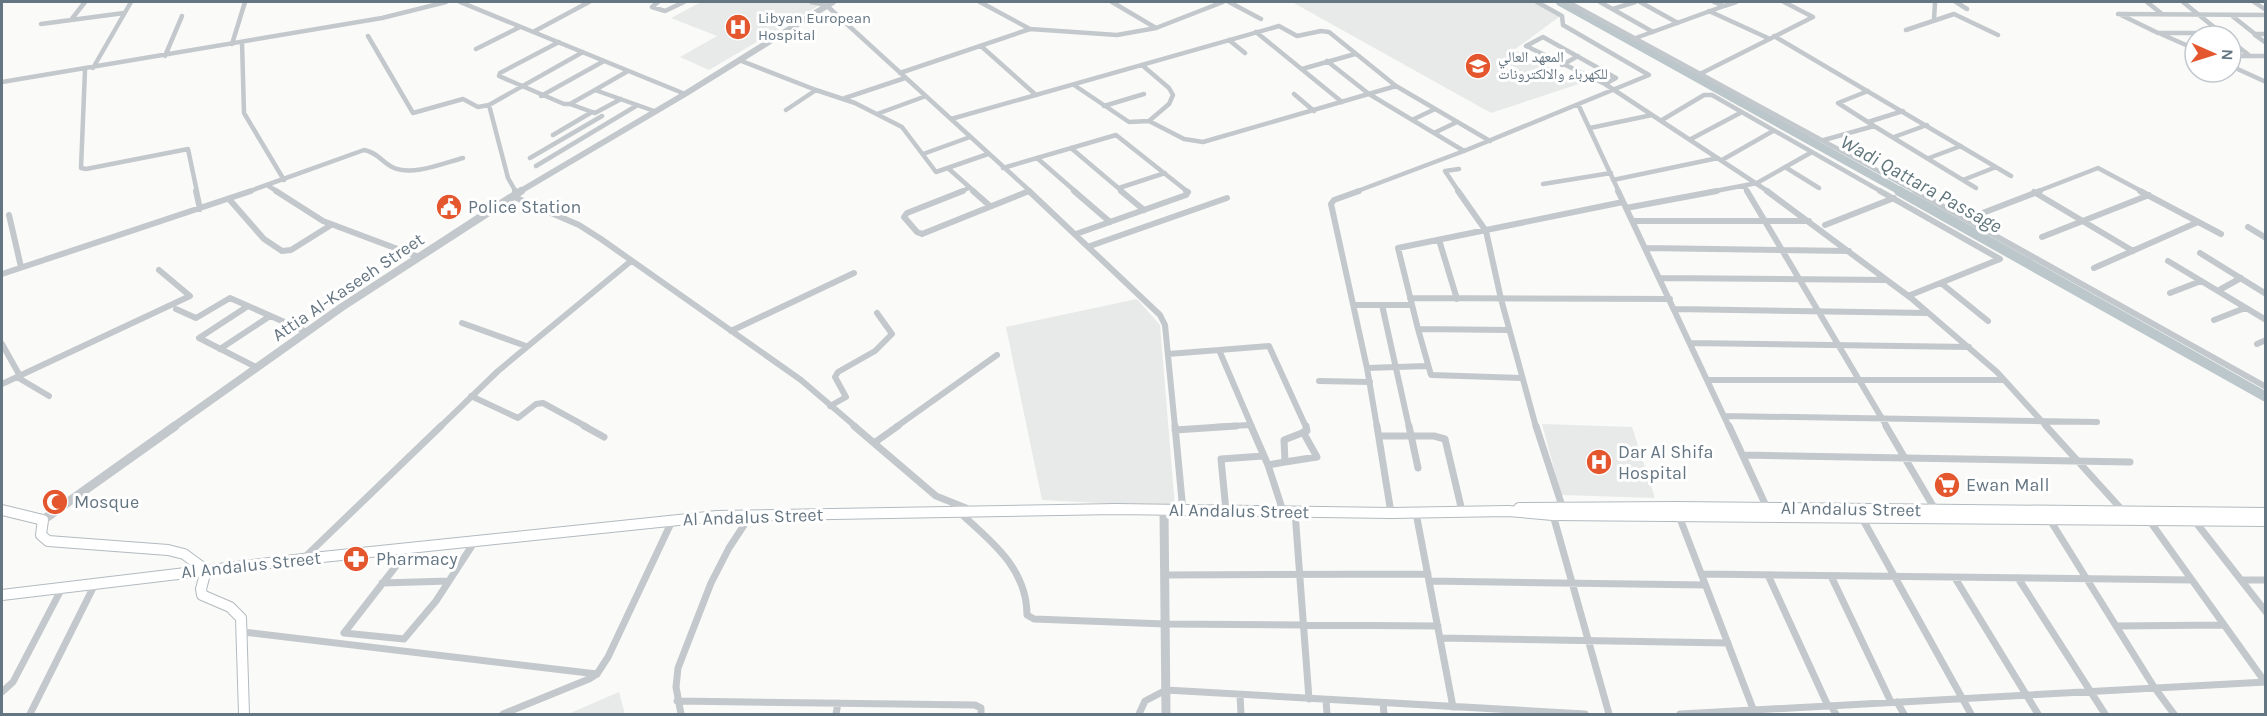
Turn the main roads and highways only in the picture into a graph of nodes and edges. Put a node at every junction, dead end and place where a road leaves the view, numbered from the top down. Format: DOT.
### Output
graph roads {
  1 [pos="2,510"];
  2 [pos="1508,511"];
  3 [pos="1564,511"];
  4 [pos="1768,512"];
  5 [pos="2265,513"];
  6 [pos="1938,514"];
  7 [pos="2193,517"];
  8 [pos="2265,521"];
  9 [pos="206,570"];
  10 [pos="2,595"];
  11 [pos="244,714"];
  1 -- 9 [label="main road"];
  2 -- 3 [label="main road, Al Andalus Street"];
  2 -- 3 [label="main road, Al Andalus Street"];
  2 -- 9 [label="main road, Al Andalus Street"];
  3 -- 4 [label="main road, Al Andalus Street"];
  3 -- 4 [label="main road, Al Andalus Street"];
  4 -- 6 [label="main road, Al Andalus Street"];
  4 -- 6 [label="main road, Al Andalus Street"];
  5 -- 7 [label="main road, Al Andalus Street"];
  6 -- 7 [label="main road, Al Andalus Street"];
  6 -- 7 [label="main road, Al Andalus Street"];
  7 -- 8 [label="main road, Al Andalus Street"];
  9 -- 10 [label="main road, Al Andalus Street"];
  9 -- 11 [label="main road"];
}
